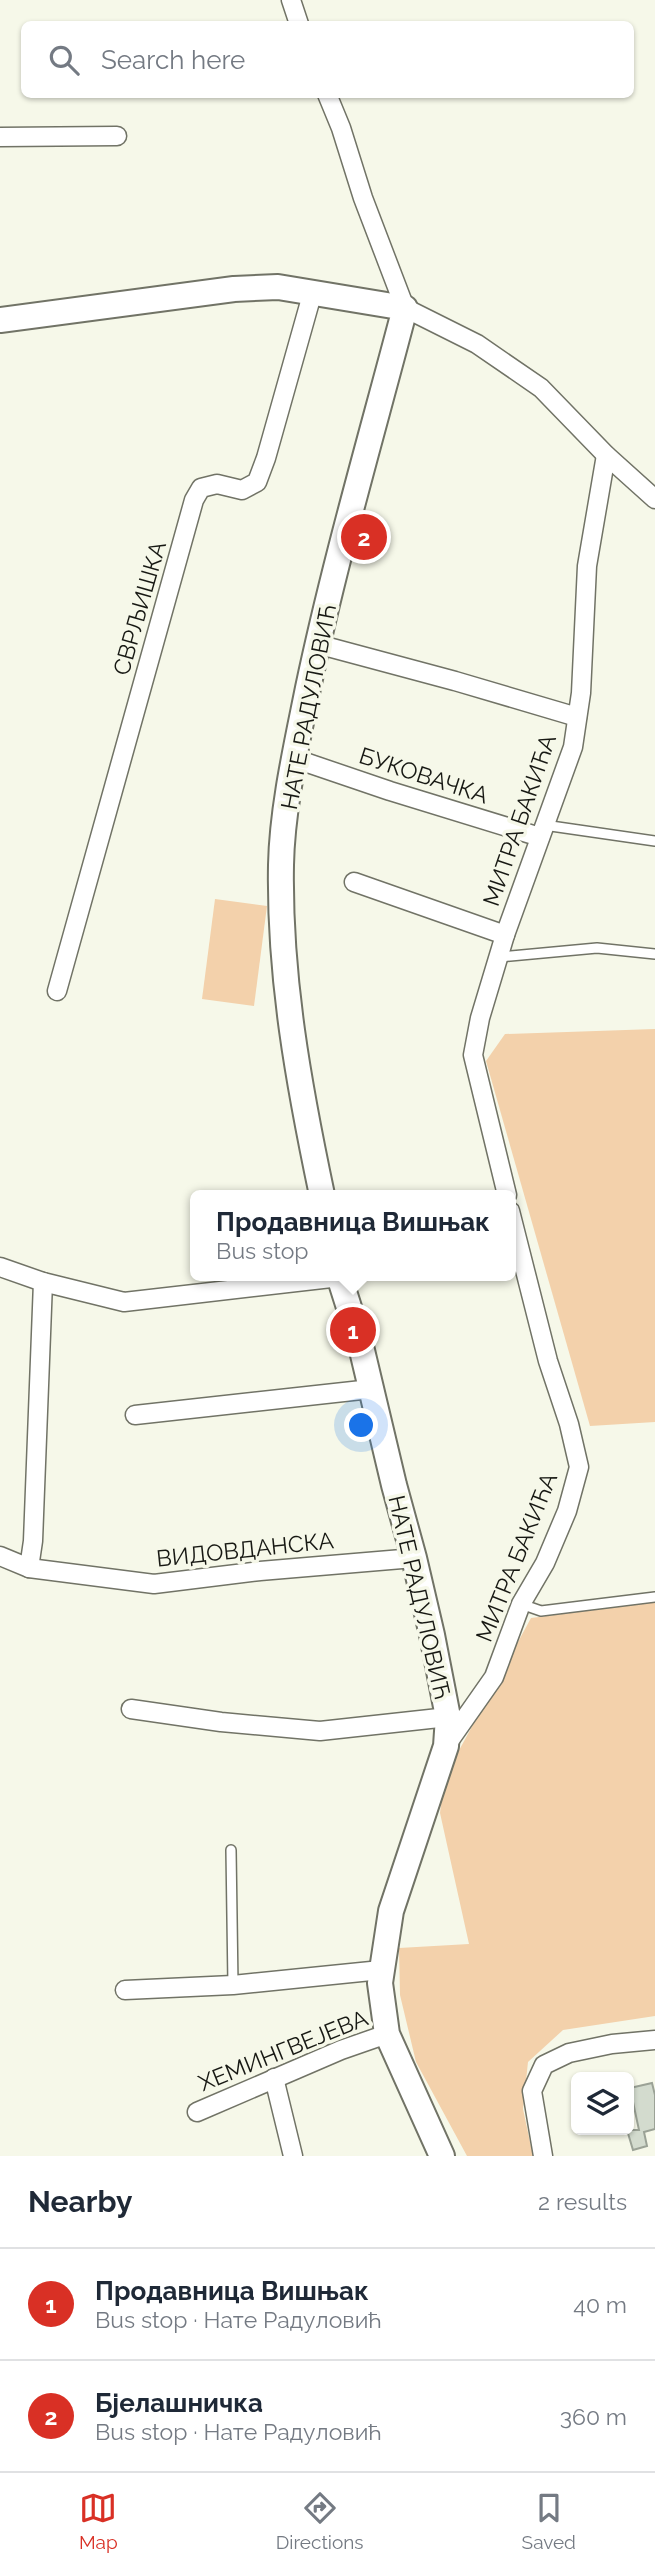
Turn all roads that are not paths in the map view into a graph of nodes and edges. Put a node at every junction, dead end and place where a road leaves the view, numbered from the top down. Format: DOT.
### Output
graph roads {
  1 [pos="291,0"];
  2 [pos="298,21"];
  3 [pos="329,98"];
  4 [pos="117,136"];
  5 [pos="0,137"];
  6 [pos="313,291"];
  7 [pos="405,308"];
  8 [pos="0,320"];
  9 [pos="606,455"];
  10 [pos="655,499"];
  11 [pos="317,644"];
  12 [pos="578,717"];
  13 [pos="293,758"];
  14 [pos="542,831"];
  15 [pos="655,841"];
  16 [pos="354,882"];
  17 [pos="505,935"];
  18 [pos="655,954"];
  19 [pos="499,957"];
  20 [pos="57,991"];
  21 [pos="321,1190"];
  22 [pos="506,1190"];
  23 [pos="516,1235"];
  24 [pos="0,1267"];
  25 [pos="300,1281"];
  26 [pos="342,1281"];
  27 [pos="43,1282"];
  28 [pos="371,1389"];
  29 [pos="135,1415"];
  30 [pos="0,1556"];
  31 [pos="414,1558"];
  32 [pos="29,1568"];
  33 [pos="655,1597"];
  34 [pos="522,1604"];
  35 [pos="131,1709"];
  36 [pos="447,1717"];
  37 [pos="446,1746"];
  38 [pos="231,1850"];
  39 [pos="381,1970"];
  40 [pos="233,1985"];
  41 [pos="125,1990"];
  42 [pos="387,2034"];
  43 [pos="655,2040"];
  44 [pos="274,2078"];
  45 [pos="197,2112"];
  46 [pos="293,2156"];
  47 [pos="442,2156"];
  48 [pos="543,2156"];
  1 -- 2 [label="street"];
  3 -- 7 [label="street"];
  4 -- 5 [label="street"];
  6 -- 7 [label="street"];
  6 -- 8 [label="street"];
  6 -- 20 [label="street, СВРЉИШКА"];
  7 -- 9 [label="street"];
  7 -- 11 [label="street, НАТЕ РАДУЛОВИЋ"];
  9 -- 10 [label="street"];
  9 -- 12 [label="street, МИТРА БАКИЋА"];
  11 -- 12 [label="street"];
  11 -- 13 [label="street, НАТЕ РАДУЛОВИЋ"];
  12 -- 14 [label="street, МИТРА БАКИЋА"];
  13 -- 14 [label="street, БУКОВАЧКА"];
  13 -- 21 [label="street, НАТЕ РАДУЛОВИЋ"];
  14 -- 15 [label="lane"];
  14 -- 17 [label="street, МИТРА БАКИЋА"];
  16 -- 17 [label="street"];
  17 -- 19 [label="street, МИТРА БАКИЋА"];
  18 -- 19 [label="lane"];
  19 -- 22 [label="street, МИТРА БАКИЋА"];
  23 -- 34 [label="street, МИТРА БАКИЋА"];
  24 -- 27 [label="street"];
  25 -- 27 [label="street"];
  26 -- 28 [label="street, НАТЕ РАДУЛОВИЋ"];
  27 -- 32 [label="street"];
  28 -- 29 [label="street"];
  28 -- 31 [label="street, НАТЕ РАДУЛОВИЋ"];
  30 -- 32 [label="street, ВИДОВДАНСКА"];
  31 -- 32 [label="street, ВИДОВДАНСКА"];
  31 -- 36 [label="street, НАТЕ РАДУЛОВИЋ"];
  33 -- 34 [label="lane"];
  34 -- 37 [label="street, МИТРА БАКИЋА"];
  35 -- 36 [label="street"];
  36 -- 37 [label="street, НАТЕ РАДУЛОВИЋ"];
  37 -- 39 [label="street, НАТЕ РАДУЛОВИЋ"];
  38 -- 40 [label="lane"];
  39 -- 40 [label="street"];
  39 -- 42 [label="street, НАТЕ РАДУЛОВИЋ"];
  40 -- 41 [label="street"];
  42 -- 44 [label="street, ХЕМИНГВЕЈЕВА"];
  42 -- 47 [label="street, НАТЕ РАДУЛОВИЋ"];
  43 -- 48 [label="street"];
  44 -- 45 [label="street, ХЕМИНГВЕЈЕВА"];
  44 -- 46 [label="street"];
}
